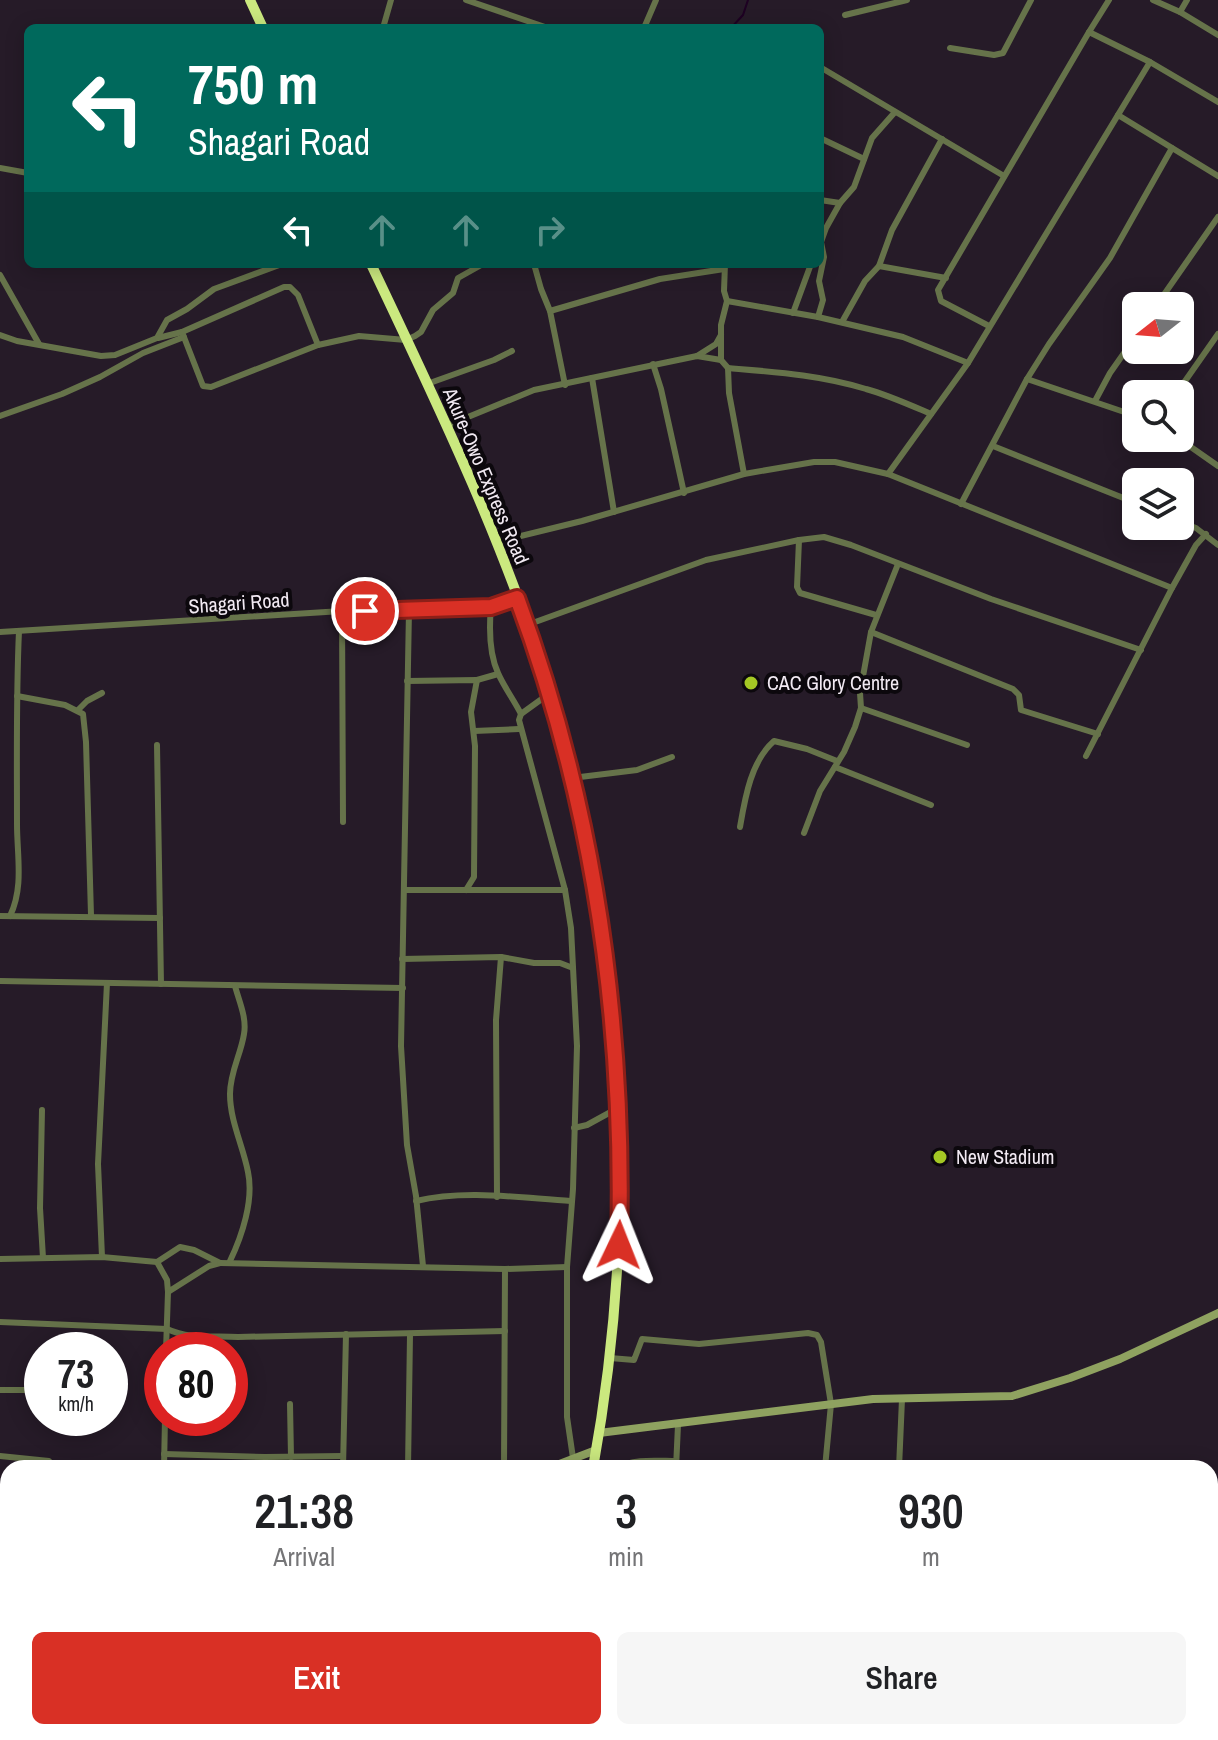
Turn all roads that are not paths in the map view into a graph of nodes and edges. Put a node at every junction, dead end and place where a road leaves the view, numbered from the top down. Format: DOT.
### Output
graph roads {
  1 [pos="250,0"];
  2 [pos="391,0"];
  3 [pos="466,0"];
  4 [pos="501,0"];
  5 [pos="656,0"];
  6 [pos="907,0"];
  7 [pos="1031,0"];
  8 [pos="1109,0"];
  9 [pos="1153,0"];
  10 [pos="1187,0"];
  11 [pos="497,11"];
  12 [pos="1180,12"];
  13 [pos="845,15"];
  14 [pos="261,24"];
  15 [pos="384,24"];
  16 [pos="536,24"];
  17 [pos="646,24"];
  18 [pos="1089,32"];
  19 [pos="1218,35"];
  20 [pos="950,48"];
  21 [pos="1150,62"];
  22 [pos="824,69"];
  23 [pos="1218,102"];
  24 [pos="895,112"];
  25 [pos="1118,115"];
  26 [pos="942,139"];
  27 [pos="824,140"];
  28 [pos="1172,148"];
  29 [pos="864,159"];
  30 [pos="0,168"];
  31 [pos="24,172"];
  32 [pos="1004,176"];
  33 [pos="1218,176"];
  34 [pos="824,201"];
  35 [pos="840,203"];
  36 [pos="1218,217"];
  37 [pos="824,234"];
  38 [pos="879,266"];
  39 [pos="271,268"];
  40 [pos="373,268"];
  41 [pos="476,268"];
  42 [pos="535,268"];
  43 [pos="714,268"];
  44 [pos="724,268"];
  45 [pos="810,268"];
  46 [pos="822,268"];
  47 [pos="0,275"];
  48 [pos="946,278"];
  49 [pos="1166,292"];
  50 [pos="727,301"];
  51 [pos="550,311"];
  52 [pos="793,313"];
  53 [pos="818,317"];
  54 [pos="842,322"];
  55 [pos="989,326"];
  56 [pos="183,334"];
  57 [pos="1218,334"];
  58 [pos="0,335"];
  59 [pos="721,335"];
  60 [pos="157,338"];
  61 [pos="406,340"];
  62 [pos="39,344"];
  63 [pos="318,345"];
  64 [pos="512,351"];
  65 [pos="697,356"];
  66 [pos="1122,356"];
  67 [pos="721,360"];
  68 [pos="968,363"];
  69 [pos="653,364"];
  70 [pos="728,368"];
  71 [pos="592,378"];
  72 [pos="1027,379"];
  73 [pos="1186,380"];
  74 [pos="427,384"];
  75 [pos="565,385"];
  76 [pos="1095,401"];
  77 [pos="1122,411"];
  78 [pos="931,414"];
  79 [pos="0,416"];
  80 [pos="446,426"];
  81 [pos="993,446"];
  82 [pos="1194,449"];
  83 [pos="1218,466"];
  84 [pos="744,474"];
  85 [pos="888,474"];
  86 [pos="684,493"];
  87 [pos="1122,497"];
  88 [pos="961,504"];
  89 [pos="614,512"];
  90 [pos="1194,528"];
  91 [pos="1206,534"];
  92 [pos="799,540"];
  93 [pos="496,542"];
  94 [pos="1218,545"];
  95 [pos="898,564"];
  96 [pos="1172,588"];
  97 [pos="517,598"];
  98 [pos="491,607"];
  99 [pos="409,610"];
  100 [pos="342,611"];
  101 [pos="876,615"];
  102 [pos="527,625"];
  103 [pos="19,631"];
  104 [pos="0,632"];
  105 [pos="871,632"];
  106 [pos="1141,650"];
  107 [pos="498,674"];
  108 [pos="477,680"];
  109 [pos="407,681"];
  110 [pos="102,693"];
  111 [pos="550,693"];
  112 [pos="17,696"];
  113 [pos="861,708"];
  114 [pos="78,710"];
  115 [pos="521,714"];
  116 [pos="519,729"];
  117 [pos="474,731"];
  118 [pos="1098,734"];
  119 [pos="157,745"];
  120 [pos="967,745"];
  121 [pos="1086,756"];
  122 [pos="672,757"];
  123 [pos="836,764"];
  124 [pos="572,778"];
  125 [pos="931,805"];
  126 [pos="343,822"];
  127 [pos="740,827"];
  128 [pos="804,833"];
  129 [pos="474,877"];
  130 [pos="405,890"];
  131 [pos="466,890"];
  132 [pos="487,890"];
  133 [pos="565,890"];
  134 [pos="17,901"];
  135 [pos="91,915"];
  136 [pos="0,916"];
  137 [pos="10,916"];
  138 [pos="26,916"];
  139 [pos="160,918"];
  140 [pos="501,957"];
  141 [pos="402,959"];
  142 [pos="573,968"];
  143 [pos="0,981"];
  144 [pos="107,983"];
  145 [pos="161,984"];
  146 [pos="235,986"];
  147 [pos="403,988"];
  148 [pos="619,1107"];
  149 [pos="42,1110"];
  150 [pos="574,1128"];
  151 [pos="497,1197"];
  152 [pos="416,1201"];
  153 [pos="571,1201"];
  154 [pos="102,1257"];
  155 [pos="43,1258"];
  156 [pos="0,1259"];
  157 [pos="230,1261"];
  158 [pos="157,1262"];
  159 [pos="220,1263"];
  160 [pos="423,1266"];
  161 [pos="567,1267"];
  162 [pos="505,1269"];
  163 [pos="168,1292"];
  164 [pos="1218,1313"];
  165 [pos="0,1322"];
  166 [pos="167,1329"];
  167 [pos="505,1331"];
  168 [pos="167,1332"];
  169 [pos="346,1334"];
  170 [pos="410,1335"];
  171 [pos="610,1358"];
  172 [pos="0,1390"];
  173 [pos="24,1390"];
  174 [pos="902,1399"];
  175 [pos="290,1404"];
  176 [pos="831,1404"];
  177 [pos="678,1425"];
  178 [pos="599,1433"];
  179 [pos="164,1436"];
  180 [pos="596,1450"];
  181 [pos="164,1454"];
  182 [pos="0,1456"];
  183 [pos="343,1456"];
  184 [pos="291,1457"];
  185 [pos="573,1458"];
  186 [pos="39,1460"];
  187 [pos="164,1460"];
  188 [pos="343,1460"];
  189 [pos="408,1460"];
  190 [pos="504,1460"];
  191 [pos="568,1460"];
  192 [pos="594,1460"];
  193 [pos="676,1460"];
  194 [pos="826,1460"];
  195 [pos="899,1460"];
  1 -- 14 [label="highway"];
  2 -- 15 [label="street"];
  3 -- 11 [label="street"];
  4 -- 11 [label="street"];
  5 -- 17 [label="street"];
  6 -- 13 [label="street"];
  7 -- 20 [label="street"];
  8 -- 18 [label="street"];
  9 -- 12 [label="street"];
  10 -- 12 [label="street"];
  11 -- 16 [label="street"];
  12 -- 19 [label="street"];
  18 -- 21 [label="street"];
  18 -- 32 [label="street"];
  21 -- 23 [label="street"];
  21 -- 25 [label="street"];
  22 -- 24 [label="street"];
  24 -- 26 [label="street"];
  24 -- 29 [label="street"];
  25 -- 28 [label="street"];
  25 -- 55 [label="street"];
  26 -- 32 [label="street"];
  26 -- 38 [label="street"];
  27 -- 29 [label="street"];
  28 -- 33 [label="street"];
  28 -- 72 [label="street"];
  29 -- 35 [label="street"];
  30 -- 31 [label="street"];
  32 -- 48 [label="street"];
  34 -- 35 [label="street"];
  35 -- 37 [label="street"];
  36 -- 49 [label="street"];
  38 -- 48 [label="street"];
  38 -- 54 [label="street"];
  39 -- 60 [label="street"];
  40 -- 61 [label="highway, Akure-Owo Express Road"];
  41 -- 61 [label="street"];
  42 -- 51 [label="street"];
  43 -- 51 [label="street"];
  44 -- 50 [label="street"];
  45 -- 52 [label="street"];
  46 -- 53 [label="street"];
  47 -- 62 [label="street"];
  48 -- 55 [label="street"];
  50 -- 52 [label="street"];
  50 -- 59 [label="street"];
  51 -- 75 [label="street"];
  52 -- 53 [label="street"];
  53 -- 54 [label="street"];
  54 -- 68 [label="street"];
  55 -- 68 [label="street"];
  56 -- 60 [label="street"];
  56 -- 63 [label="street"];
  56 -- 63 [label="street"];
  56 -- 79 [label="street"];
  57 -- 73 [label="street"];
  58 -- 62 [label="street"];
  59 -- 65 [label="street"];
  59 -- 67 [label="street"];
  60 -- 62 [label="street"];
  61 -- 63 [label="street"];
  61 -- 74 [label="highway, Akure-Owo Express Road"];
  64 -- 74 [label="street"];
  65 -- 67 [label="street"];
  65 -- 69 [label="street"];
  66 -- 76 [label="street"];
  67 -- 70 [label="street"];
  68 -- 78 [label="street"];
  69 -- 71 [label="street"];
  69 -- 86 [label="street"];
  70 -- 78 [label="street"];
  70 -- 84 [label="street"];
  71 -- 75 [label="street"];
  71 -- 89 [label="street"];
  72 -- 76 [label="street"];
  72 -- 81 [label="street"];
  74 -- 80 [label="highway, Akure-Owo Express Road"];
  75 -- 80 [label="street"];
  76 -- 77 [label="street"];
  78 -- 85 [label="street"];
  80 -- 93 [label="highway, Akure-Owo Express Road"];
  81 -- 87 [label="street"];
  81 -- 88 [label="street"];
  82 -- 83 [label="street"];
  84 -- 85 [label="street"];
  84 -- 86 [label="street"];
  85 -- 88 [label="street"];
  86 -- 89 [label="street"];
  88 -- 96 [label="street"];
  89 -- 93 [label="street"];
  90 -- 91 [label="street"];
  91 -- 94 [label="street"];
  91 -- 96 [label="street"];
  92 -- 95 [label="street"];
  92 -- 101 [label="street"];
  92 -- 102 [label="street"];
  93 -- 97 [label="highway, Akure-Owo Express Road"];
  95 -- 101 [label="street"];
  95 -- 106 [label="street"];
  96 -- 106 [label="street"];
  97 -- 98 [label="street, Shagari Road"];
  97 -- 102 [label="highway, Akure-Owo Express Road"];
  98 -- 99 [label="street, Shagari Road"];
  98 -- 107 [label="street"];
  99 -- 100 [label="street, Shagari Road"];
  99 -- 109 [label="street"];
  100 -- 103 [label="street, Shagari Road"];
  100 -- 126 [label="street"];
  101 -- 105 [label="street"];
  102 -- 111 [label="highway, Akure-Owo Express Road"];
  103 -- 104 [label="street, Shagari Road"];
  103 -- 112 [label="street"];
  105 -- 113 [label="street"];
  105 -- 118 [label="street"];
  106 -- 118 [label="street"];
  107 -- 108 [label="street"];
  107 -- 115 [label="street"];
  108 -- 109 [label="street"];
  108 -- 117 [label="street"];
  109 -- 130 [label="street"];
  110 -- 114 [label="street"];
  111 -- 115 [label="street"];
  111 -- 124 [label="highway, Akure-Owo Express Road"];
  112 -- 114 [label="street"];
  112 -- 134 [label="street"];
  113 -- 120 [label="street"];
  113 -- 123 [label="street"];
  114 -- 135 [label="street"];
  115 -- 116 [label="street"];
  116 -- 117 [label="street"];
  116 -- 133 [label="street"];
  117 -- 129 [label="street"];
  118 -- 121 [label="street"];
  119 -- 139 [label="street"];
  122 -- 124 [label="street"];
  123 -- 125 [label="street"];
  123 -- 127 [label="street"];
  123 -- 128 [label="street"];
  124 -- 148 [label="highway, Akure-Owo Express Road"];
  129 -- 131 [label="street"];
  129 -- 132 [label="street"];
  130 -- 131 [label="street"];
  130 -- 141 [label="street"];
  131 -- 132 [label="street"];
  132 -- 133 [label="street"];
  133 -- 142 [label="street"];
  134 -- 137 [label="street"];
  134 -- 138 [label="street"];
  135 -- 138 [label="street"];
  135 -- 139 [label="street"];
  136 -- 137 [label="street"];
  137 -- 138 [label="street"];
  139 -- 145 [label="street"];
  140 -- 141 [label="street"];
  140 -- 142 [label="street"];
  140 -- 151 [label="street"];
  141 -- 147 [label="street"];
  142 -- 150 [label="street"];
  143 -- 144 [label="street"];
  144 -- 145 [label="street"];
  144 -- 154 [label="street"];
  145 -- 146 [label="street"];
  146 -- 147 [label="street"];
  146 -- 157 [label="street"];
  147 -- 152 [label="street"];
  148 -- 150 [label="street"];
  148 -- 171 [label="highway, Akure-Owo Express Road"];
  149 -- 155 [label="street"];
  150 -- 153 [label="street"];
  151 -- 152 [label="street"];
  151 -- 153 [label="street"];
  152 -- 160 [label="street"];
  153 -- 161 [label="street"];
  154 -- 155 [label="street"];
  154 -- 158 [label="street"];
  155 -- 156 [label="street"];
  157 -- 159 [label="street"];
  157 -- 160 [label="street"];
  158 -- 159 [label="street"];
  158 -- 163 [label="street"];
  159 -- 163 [label="street"];
  160 -- 162 [label="street"];
  161 -- 162 [label="street"];
  161 -- 185 [label="street"];
  162 -- 167 [label="street"];
  163 -- 166 [label="street"];
  164 -- 174 [label="main road"];
  165 -- 166 [label="street"];
  166 -- 168 [label="street"];
  166 -- 169 [label="street"];
  167 -- 170 [label="street"];
  167 -- 190 [label="street"];
  169 -- 170 [label="street"];
  169 -- 183 [label="street"];
  170 -- 189 [label="street"];
  171 -- 176 [label="street"];
  171 -- 178 [label="highway, Akure-Owo Express Road"];
  172 -- 173 [label="street"];
  174 -- 176 [label="main road"];
  174 -- 195 [label="street"];
  175 -- 184 [label="street"];
  176 -- 177 [label="main road"];
  176 -- 194 [label="street"];
  177 -- 178 [label="main road"];
  177 -- 193 [label="street"];
  178 -- 180 [label="highway, Akure-Owo Express Road"];
  179 -- 181 [label="street"];
  180 -- 185 [label="main road"];
  180 -- 192 [label="highway, Akure-Owo Express Road"];
  181 -- 184 [label="street"];
  181 -- 187 [label="street"];
  182 -- 186 [label="street"];
  183 -- 184 [label="street"];
  183 -- 188 [label="street"];
  185 -- 191 [label="main road"];
}
